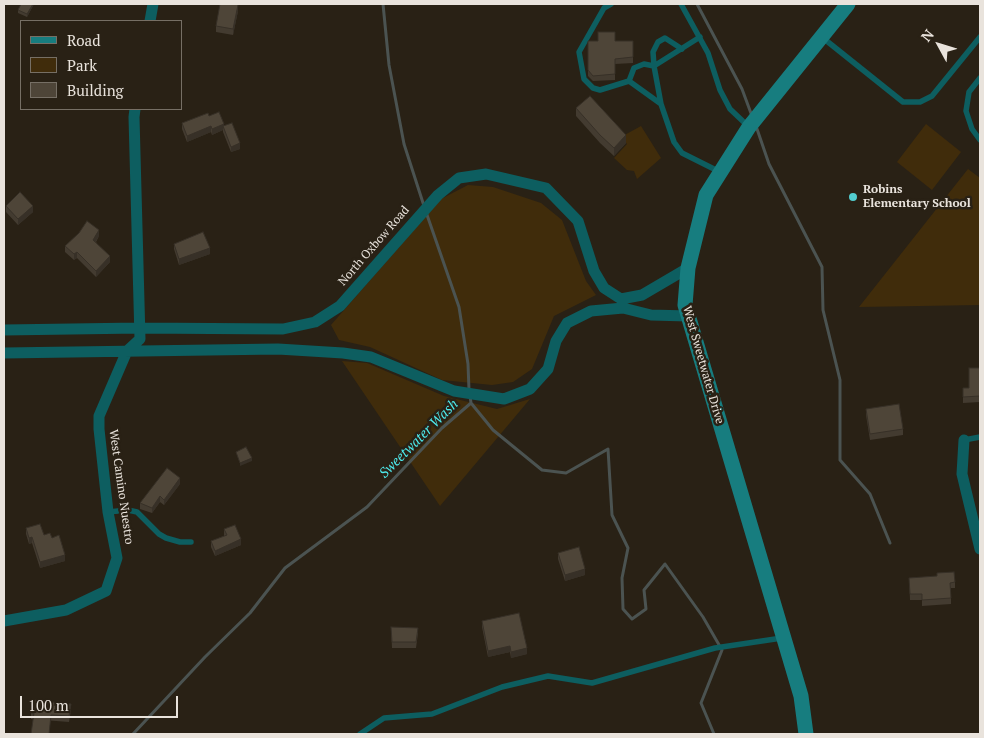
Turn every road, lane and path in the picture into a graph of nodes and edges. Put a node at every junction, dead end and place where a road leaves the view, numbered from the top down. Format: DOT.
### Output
graph roads {
  1 [pos="153,4"];
  2 [pos="611,4"];
  3 [pos="681,4"];
  4 [pos="848,4"];
  5 [pos="150,20"];
  6 [pos="821,36"];
  7 [pos="700,37"];
  8 [pos="980,37"];
  9 [pos="682,49"];
  10 [pos="654,66"];
  11 [pos="980,78"];
  12 [pos="629,81"];
  13 [pos="661,104"];
  14 [pos="135,110"];
  15 [pos="748,126"];
  16 [pos="980,140"];
  17 [pos="720,172"];
  18 [pos="688,268"];
  19 [pos="688,316"];
  20 [pos="139,328"];
  21 [pos="4,330"];
  22 [pos="127,350"];
  23 [pos="4,352"];
  24 [pos="980,437"];
  25 [pos="964,440"];
  26 [pos="108,512"];
  27 [pos="190,542"];
  28 [pos="980,549"];
  29 [pos="4,621"];
  30 [pos="784,638"];
  31 [pos="360,734"];
  32 [pos="806,734"];
  1 -- 5 [label="street"];
  2 -- 12 [label="lane"];
  3 -- 7 [label="lane"];
  4 -- 6 [label="street, West Sweetwater Drive"];
  6 -- 8 [label="lane"];
  6 -- 15 [label="street, West Sweetwater Drive"];
  7 -- 9 [label="lane"];
  7 -- 15 [label="lane"];
  9 -- 10 [label="lane"];
  9 -- 10 [label="lane"];
  10 -- 12 [label="lane"];
  10 -- 13 [label="lane"];
  11 -- 16 [label="lane"];
  12 -- 13 [label="lane"];
  13 -- 17 [label="lane"];
  14 -- 20 [label="street, West Camino Nuestro"];
  15 -- 17 [label="street, West Sweetwater Drive"];
  17 -- 18 [label="street, West Sweetwater Drive"];
  18 -- 19 [label="street, West Sweetwater Drive"];
  18 -- 20 [label="street, North Oxbow Road"];
  19 -- 22 [label="street"];
  19 -- 30 [label="street, West Sweetwater Drive"];
  20 -- 21 [label="street, North Oxbow Road"];
  20 -- 22 [label="street, West Camino Nuestro"];
  22 -- 23 [label="street"];
  22 -- 26 [label="street, West Camino Nuestro"];
  24 -- 25 [label="lane"];
  25 -- 28 [label="street"];
  26 -- 27 [label="lane"];
  26 -- 29 [label="street, West Camino Nuestro"];
  30 -- 31 [label="lane"];
  30 -- 32 [label="street, West Sweetwater Drive"];
}
